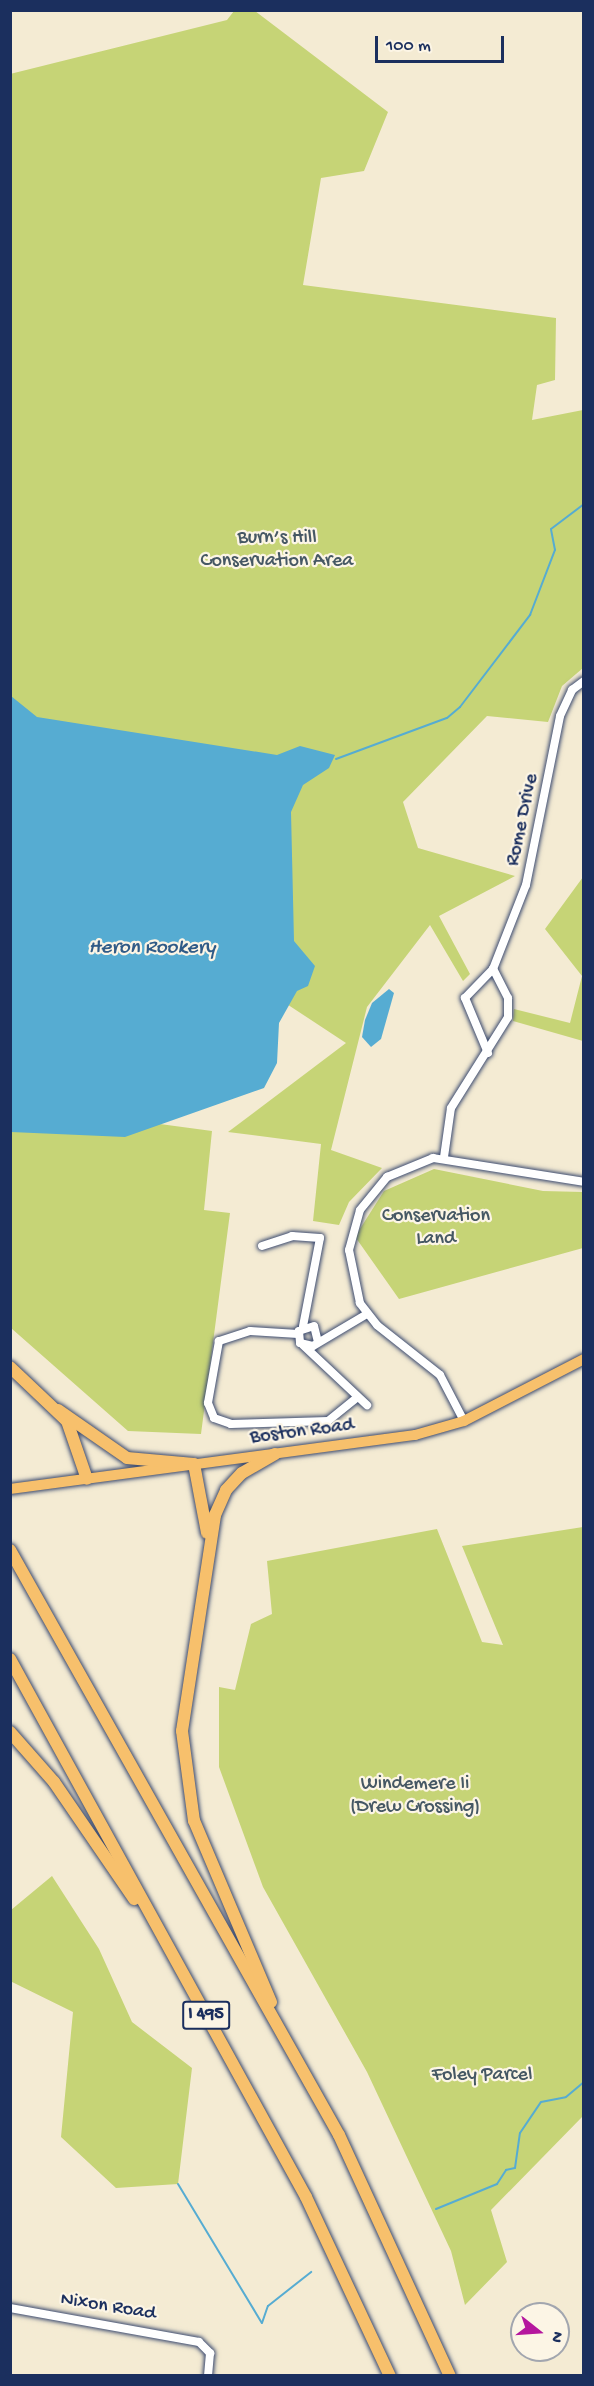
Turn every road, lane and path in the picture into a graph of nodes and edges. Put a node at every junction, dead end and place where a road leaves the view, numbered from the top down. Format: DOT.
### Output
graph roads {
  1 [pos="584,681"];
  2 [pos="493,969"];
  3 [pos="488,1053"];
  4 [pos="444,1157"];
  5 [pos="584,1182"];
  6 [pos="262,1246"];
  7 [pos="310,1309"];
  8 [pos="368,1314"];
  9 [pos="316,1327"];
  10 [pos="343,1328"];
  11 [pos="301,1330"];
  12 [pos="317,1343"];
  13 [pos="303,1345"];
  14 [pos="584,1359"];
  15 [pos="324,1366"];
  16 [pos="10,1367"];
  17 [pos="358,1397"];
  18 [pos="367,1405"];
  19 [pos="58,1410"];
  20 [pos="464,1420"];
  21 [pos="275,1454"];
  22 [pos="194,1464"];
  23 [pos="87,1479"];
  24 [pos="10,1489"];
  25 [pos="208,1537"];
  26 [pos="10,1550"];
  27 [pos="10,1659"];
  28 [pos="10,1732"];
  29 [pos="159,1932"];
  30 [pos="296,2061"];
  31 [pos="10,2308"];
  32 [pos="208,2376"];
  33 [pos="390,2376"];
  34 [pos="450,2376"];
  1 -- 2 [label="street, Rome Drive"];
  2 -- 3 [label="street"];
  2 -- 3 [label="street, Rome Drive"];
  3 -- 4 [label="street"];
  4 -- 5 [label="street"];
  4 -- 8 [label="street"];
  6 -- 7 [label="street"];
  7 -- 9 [label="street"];
  7 -- 11 [label="street"];
  8 -- 10 [label="street"];
  8 -- 20 [label="street"];
  9 -- 10 [label="street"];
  9 -- 11 [label="street"];
  9 -- 12 [label="street"];
  10 -- 12 [label="street"];
  11 -- 13 [label="street"];
  11 -- 17 [label="street"];
  12 -- 13 [label="street"];
  12 -- 15 [label="street"];
  13 -- 15 [label="street"];
  14 -- 20 [label="main road, Boston Road"];
  15 -- 17 [label="street"];
  16 -- 19 [label="highway"];
  17 -- 18 [label="street"];
  19 -- 22 [label="highway"];
  19 -- 23 [label="highway"];
  20 -- 21 [label="main road, Boston Road"];
  21 -- 22 [label="main road, Boston Road"];
  21 -- 25 [label="highway"];
  22 -- 23 [label="main road, Boston Road"];
  22 -- 25 [label="highway"];
  23 -- 24 [label="main road, Boston Road"];
  25 -- 30 [label="highway"];
  26 -- 30 [label="highway, I 495"];
  27 -- 29 [label="highway, I 495"];
  28 -- 29 [label="highway"];
  29 -- 33 [label="highway, I 495"];
  30 -- 34 [label="highway, I 495"];
  31 -- 32 [label="street, Nixon Road"];
}
